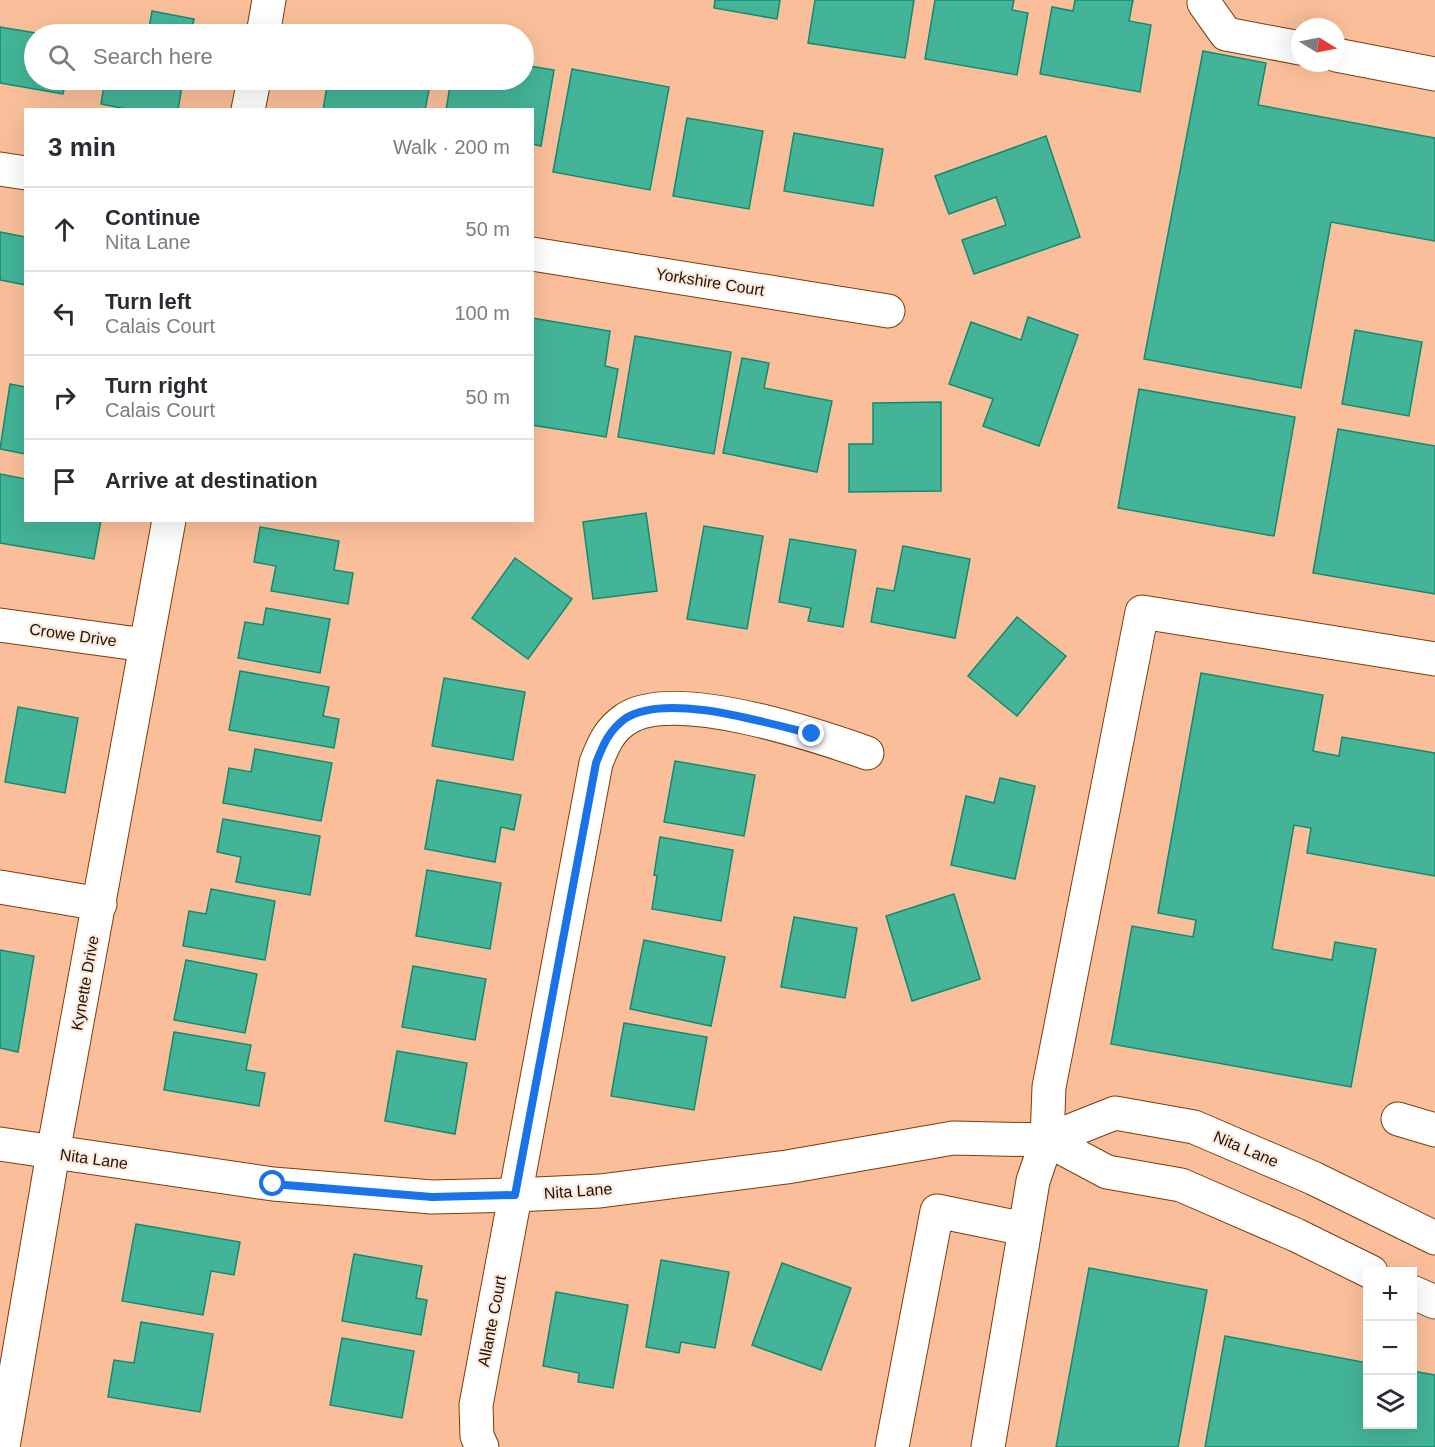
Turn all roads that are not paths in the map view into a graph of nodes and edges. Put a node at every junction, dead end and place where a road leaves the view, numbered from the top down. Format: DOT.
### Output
graph roads {
  1 [pos="269,0"];
  2 [pos="1204,0"];
  3 [pos="265,24"];
  4 [pos="1291,46"];
  5 [pos="1345,57"];
  6 [pos="1435,74"];
  7 [pos="252,90"];
  8 [pos="248,108"];
  9 [pos="0,169"];
  10 [pos="24,173"];
  11 [pos="534,254"];
  12 [pos="888,311"];
  13 [pos="169,522"];
  14 [pos="0,625"];
  15 [pos="145,645"];
  16 [pos="1435,658"];
  17 [pos="867,753"];
  18 [pos="0,886"];
  19 [pos="99,904"];
  20 [pos="1398,1119"];
  21 [pos="1435,1130"];
  22 [pos="1047,1140"];
  23 [pos="0,1144"];
  24 [pos="53,1153"];
  25 [pos="515,1195"];
  26 [pos="1025,1229"];
  27 [pos="1435,1238"];
  28 [pos="1363,1268"];
  29 [pos="1417,1294"];
  30 [pos="1435,1302"];
  31 [pos="3,1447"];
  32 [pos="482,1447"];
  33 [pos="892,1447"];
  34 [pos="988,1447"];
  1 -- 3 [label="street"];
  2 -- 4 [label="street"];
  5 -- 6 [label="street"];
  7 -- 8 [label="street"];
  9 -- 10 [label="street"];
  11 -- 12 [label="street, Yorkshire Court"];
  13 -- 15 [label="street, Kynette Drive"];
  14 -- 15 [label="street, Crowe Drive"];
  15 -- 19 [label="street, Kynette Drive"];
  16 -- 22 [label="street"];
  17 -- 25 [label="street, Allante Court"];
  18 -- 19 [label="street"];
  19 -- 24 [label="street, Kynette Drive"];
  20 -- 21 [label="street"];
  22 -- 25 [label="street, Nita Lane"];
  22 -- 26 [label="street"];
  22 -- 27 [label="street, Nita Lane"];
  22 -- 28 [label="street, Nita Lane"];
  23 -- 24 [label="street, Nita Lane"];
  24 -- 25 [label="street, Nita Lane"];
  24 -- 31 [label="street, Kynette Drive"];
  25 -- 32 [label="street, Allante Court"];
  26 -- 33 [label="street"];
  26 -- 34 [label="street"];
  29 -- 30 [label="street"];
}
